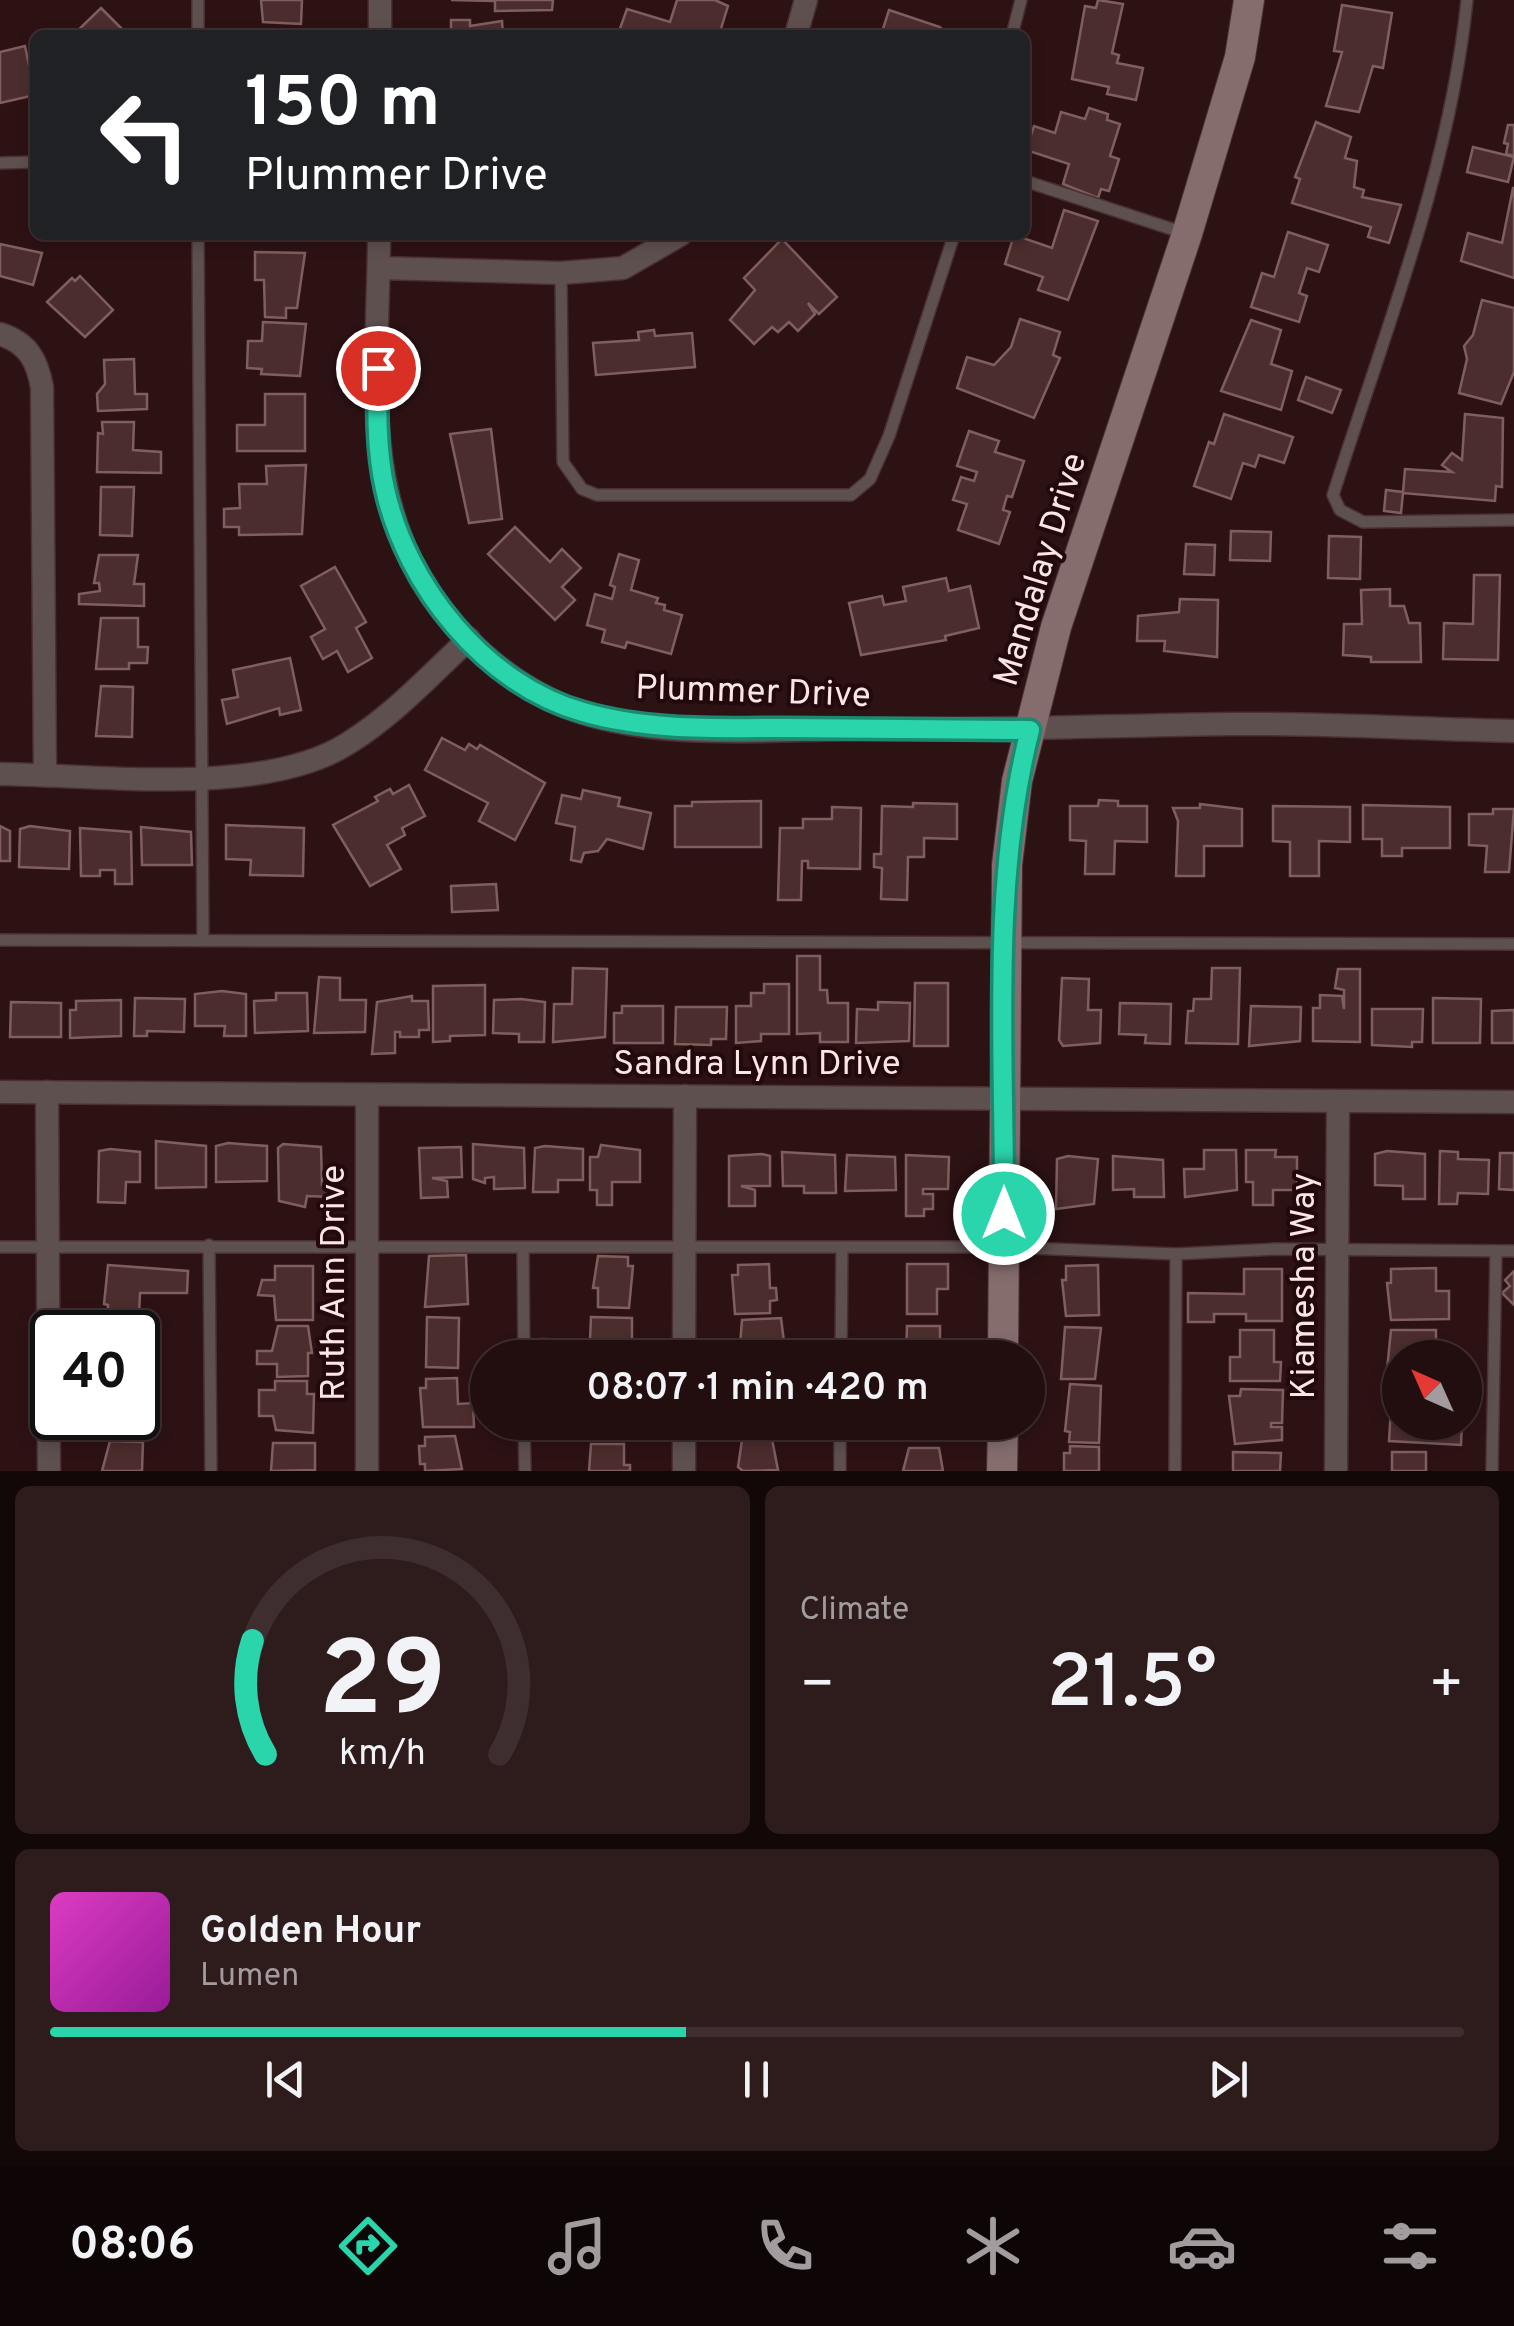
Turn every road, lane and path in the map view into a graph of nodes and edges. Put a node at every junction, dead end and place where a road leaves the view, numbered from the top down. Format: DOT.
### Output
graph roads {
  1 [pos="198,0"];
  2 [pos="380,0"];
  3 [pos="806,0"];
  4 [pos="1022,0"];
  5 [pos="1249,0"];
  6 [pos="1467,0"];
  7 [pos="198,30"];
  8 [pos="380,30"];
  9 [pos="797,30"];
  10 [pos="1013,30"];
  11 [pos="30,162"];
  12 [pos="0,163"];
  13 [pos="1030,183"];
  14 [pos="1187,234"];
  15 [pos="198,240"];
  16 [pos="379,240"];
  17 [pos="671,240"];
  18 [pos="952,240"];
  19 [pos="379,268"];
  20 [pos="560,273"];
  21 [pos="0,334"];
  22 [pos="1514,520"];
  23 [pos="469,639"];
  24 [pos="1030,730"];
  25 [pos="1514,731"];
  26 [pos="0,774"];
  27 [pos="44,774"];
  28 [pos="202,777"];
  29 [pos="0,940"];
  30 [pos="203,940"];
  31 [pos="1006,942"];
  32 [pos="1514,944"];
  33 [pos="0,1092"];
  34 [pos="46,1092"];
  35 [pos="367,1096"];
  36 [pos="685,1096"];
  37 [pos="1005,1098"];
  38 [pos="1338,1102"];
  39 [pos="1514,1102"];
  40 [pos="209,1245"];
  41 [pos="1004,1246"];
  42 [pos="0,1247"];
  43 [pos="48,1247"];
  44 [pos="842,1247"];
  45 [pos="368,1248"];
  46 [pos="523,1248"];
  47 [pos="685,1248"];
  48 [pos="1337,1251"];
  49 [pos="1496,1251"];
  50 [pos="1514,1251"];
  51 [pos="1176,1254"];
  52 [pos="524,1340"];
  53 [pos="684,1340"];
  54 [pos="841,1340"];
  55 [pos="1003,1340"];
  56 [pos="524,1440"];
  57 [pos="684,1440"];
  58 [pos="840,1440"];
  59 [pos="1003,1440"];
  60 [pos="49,1471"];
  61 [pos="211,1471"];
  62 [pos="366,1471"];
  63 [pos="525,1471"];
  64 [pos="684,1471"];
  65 [pos="840,1471"];
  66 [pos="1002,1471"];
  67 [pos="1175,1471"];
  68 [pos="1336,1471"];
  69 [pos="1492,1471"];
  1 -- 7 [label="lane"];
  2 -- 8 [label="street"];
  3 -- 9 [label="street"];
  4 -- 10 [label="lane"];
  5 -- 14 [label="street, Mandalay Drive"];
  6 -- 22 [label="lane"];
  11 -- 12 [label="lane"];
  13 -- 14 [label="lane"];
  14 -- 24 [label="street, Mandalay Drive"];
  15 -- 28 [label="lane"];
  16 -- 19 [label="street, Plummer Drive"];
  17 -- 20 [label="street"];
  18 -- 20 [label="lane"];
  19 -- 20 [label="street"];
  19 -- 23 [label="street, Plummer Drive"];
  21 -- 27 [label="street"];
  23 -- 24 [label="street, Plummer Drive"];
  23 -- 28 [label="street"];
  24 -- 25 [label="street, Plummer Drive"];
  24 -- 31 [label="street, Mandalay Drive"];
  26 -- 27 [label="street"];
  27 -- 28 [label="street"];
  28 -- 30 [label="lane"];
  29 -- 30 [label="lane"];
  30 -- 31 [label="lane"];
  31 -- 32 [label="lane"];
  31 -- 37 [label="street, Mandalay Drive"];
  33 -- 34 [label="street, Sandra Lynn Drive"];
  34 -- 35 [label="street, Sandra Lynn Drive"];
  34 -- 43 [label="street"];
  35 -- 36 [label="street, Sandra Lynn Drive"];
  35 -- 45 [label="street, Ruth Ann Drive"];
  36 -- 37 [label="street, Sandra Lynn Drive"];
  36 -- 47 [label="street"];
  37 -- 38 [label="street, Sandra Lynn Drive"];
  37 -- 41 [label="street, Mandalay Drive"];
  38 -- 39 [label="street, Sandra Lynn Drive"];
  38 -- 48 [label="street, Kiamesha Way"];
  40 -- 43 [label="lane"];
  40 -- 45 [label="lane"];
  40 -- 61 [label="lane"];
  41 -- 44 [label="lane"];
  41 -- 51 [label="lane"];
  41 -- 55 [label="street, Mandalay Drive"];
  42 -- 43 [label="lane"];
  43 -- 60 [label="street"];
  44 -- 47 [label="lane"];
  44 -- 54 [label="lane"];
  45 -- 46 [label="lane"];
  45 -- 62 [label="street, Ruth Ann Drive"];
  46 -- 47 [label="lane"];
  46 -- 52 [label="lane"];
  47 -- 53 [label="street"];
  48 -- 49 [label="lane"];
  48 -- 51 [label="lane"];
  48 -- 68 [label="street, Kiamesha Way"];
  49 -- 50 [label="lane"];
  49 -- 69 [label="lane"];
  51 -- 67 [label="lane"];
  56 -- 63 [label="lane"];
  57 -- 64 [label="street"];
  58 -- 65 [label="lane"];
  59 -- 66 [label="street"];
}
